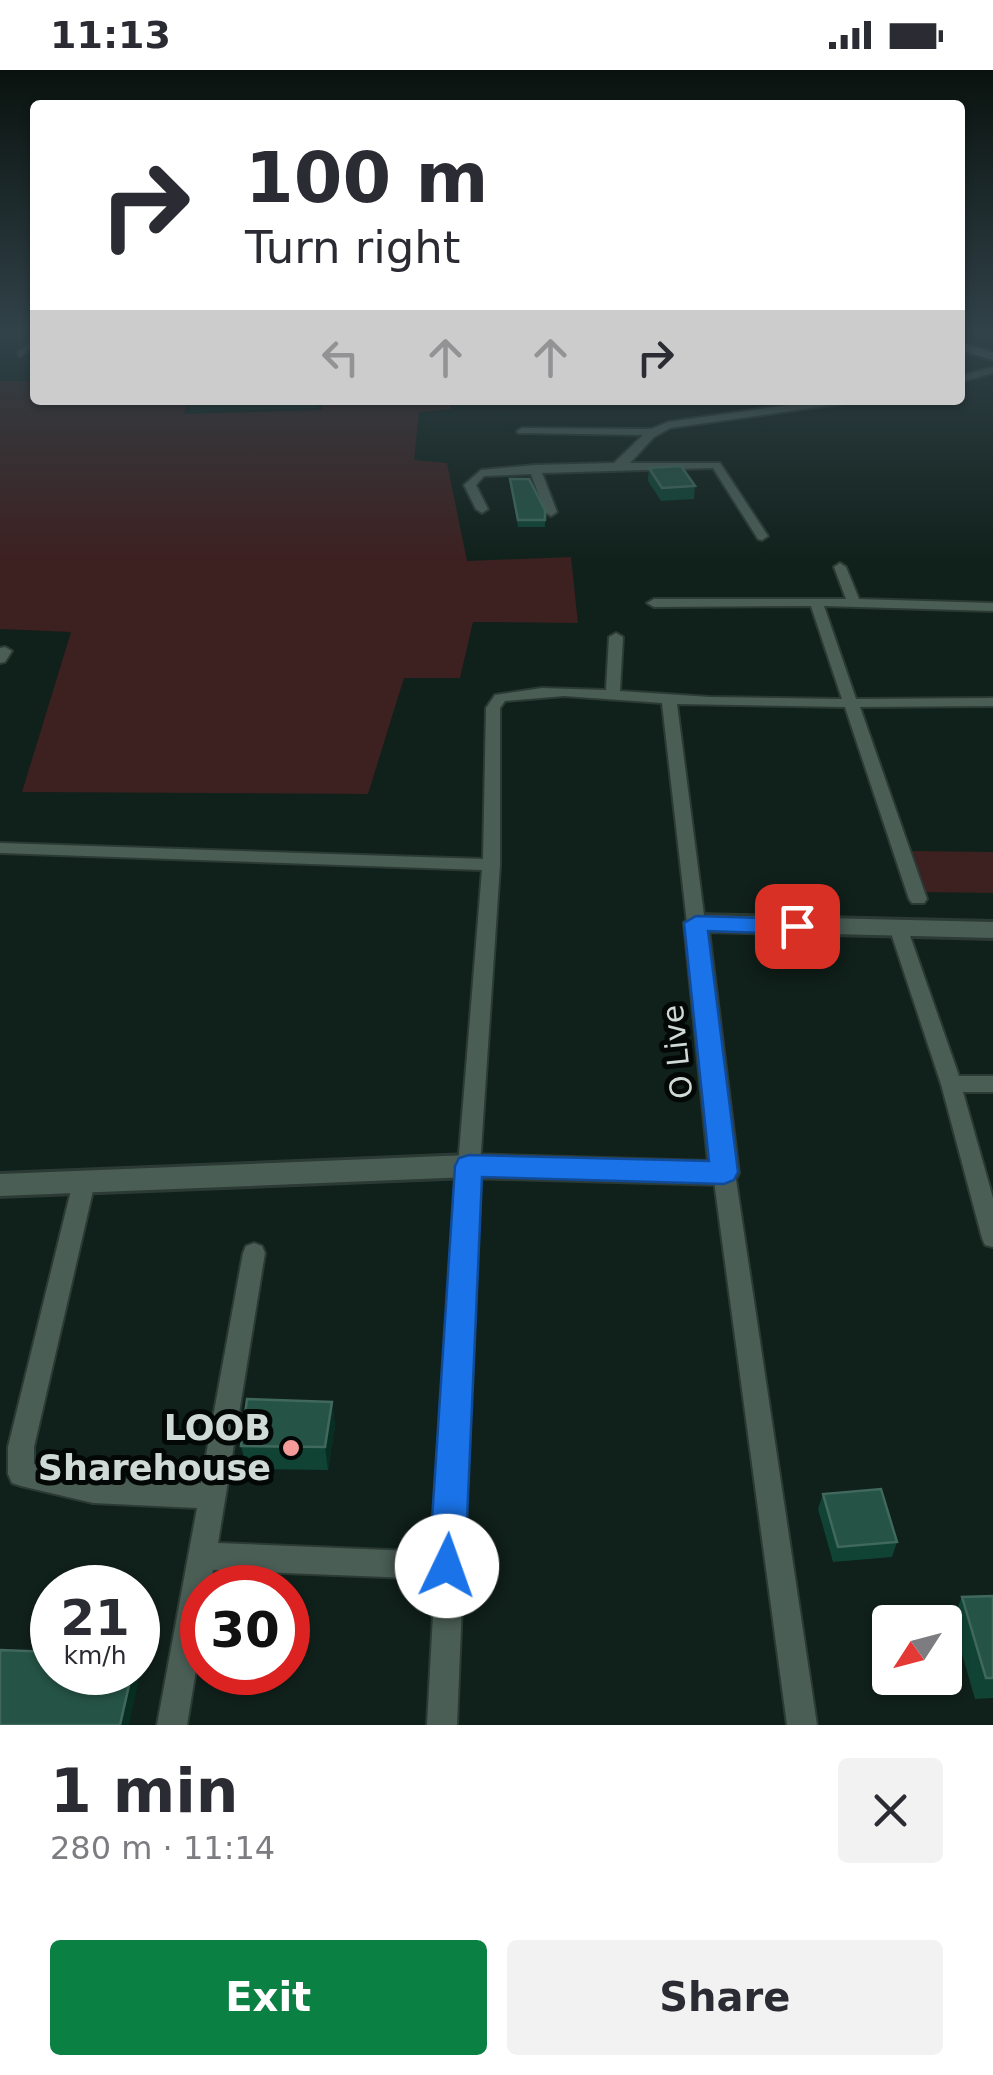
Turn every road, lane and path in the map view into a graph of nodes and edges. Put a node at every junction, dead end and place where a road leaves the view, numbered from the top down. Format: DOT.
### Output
graph roads {
  1 [pos="770,410"];
  2 [pos="522,432"];
  3 [pos="648,432"];
  4 [pos="616,466"];
  5 [pos="535,468"];
  6 [pos="482,509"];
  7 [pos="551,512"];
  8 [pos="762,536"];
  9 [pos="840,567"];
  10 [pos="853,601"];
  11 [pos="816,602"];
  12 [pos="654,603"];
  13 [pos="993,607"];
  14 [pos="616,637"];
  15 [pos="613,692"];
  16 [pos="669,699"];
  17 [pos="853,702"];
  18 [pos="993,702"];
  19 [pos="0,848"];
  20 [pos="491,866"];
  21 [pos="918,899"];
  22 [pos="696,923"];
  23 [pos="899,930"];
  24 [pos="993,930"];
  25 [pos="951,1084"];
  26 [pos="993,1084"];
  27 [pos="469,1166"];
  28 [pos="724,1172"];
  29 [pos="84,1182"];
  30 [pos="0,1185"];
  31 [pos="993,1238"];
  32 [pos="254,1252"];
  33 [pos="213,1496"];
  34 [pos="202,1556"];
  35 [pos="447,1566"];
  36 [pos="172,1725"];
  37 [pos="442,1725"];
  38 [pos="802,1725"];
  1 -- 3 [label="street"];
  2 -- 3 [label="street"];
  3 -- 4 [label="street"];
  4 -- 5 [label="street"];
  4 -- 8 [label="street"];
  5 -- 6 [label="street"];
  5 -- 7 [label="street"];
  9 -- 10 [label="street"];
  10 -- 11 [label="street"];
  10 -- 13 [label="street"];
  11 -- 12 [label="street"];
  11 -- 17 [label="street"];
  14 -- 15 [label="street"];
  15 -- 16 [label="street"];
  15 -- 20 [label="street"];
  16 -- 17 [label="street"];
  16 -- 22 [label="street"];
  17 -- 18 [label="street"];
  17 -- 21 [label="street"];
  19 -- 20 [label="street"];
  20 -- 27 [label="street"];
  22 -- 23 [label="street"];
  22 -- 28 [label="street, O Live"];
  23 -- 24 [label="street"];
  23 -- 25 [label="street"];
  25 -- 26 [label="street"];
  25 -- 31 [label="street"];
  27 -- 28 [label="street"];
  27 -- 29 [label="street"];
  27 -- 35 [label="street"];
  28 -- 38 [label="street"];
  29 -- 30 [label="street"];
  29 -- 33 [label="street"];
  32 -- 33 [label="street"];
  33 -- 34 [label="street"];
  34 -- 35 [label="street"];
  34 -- 36 [label="street"];
  35 -- 37 [label="street"];
}
